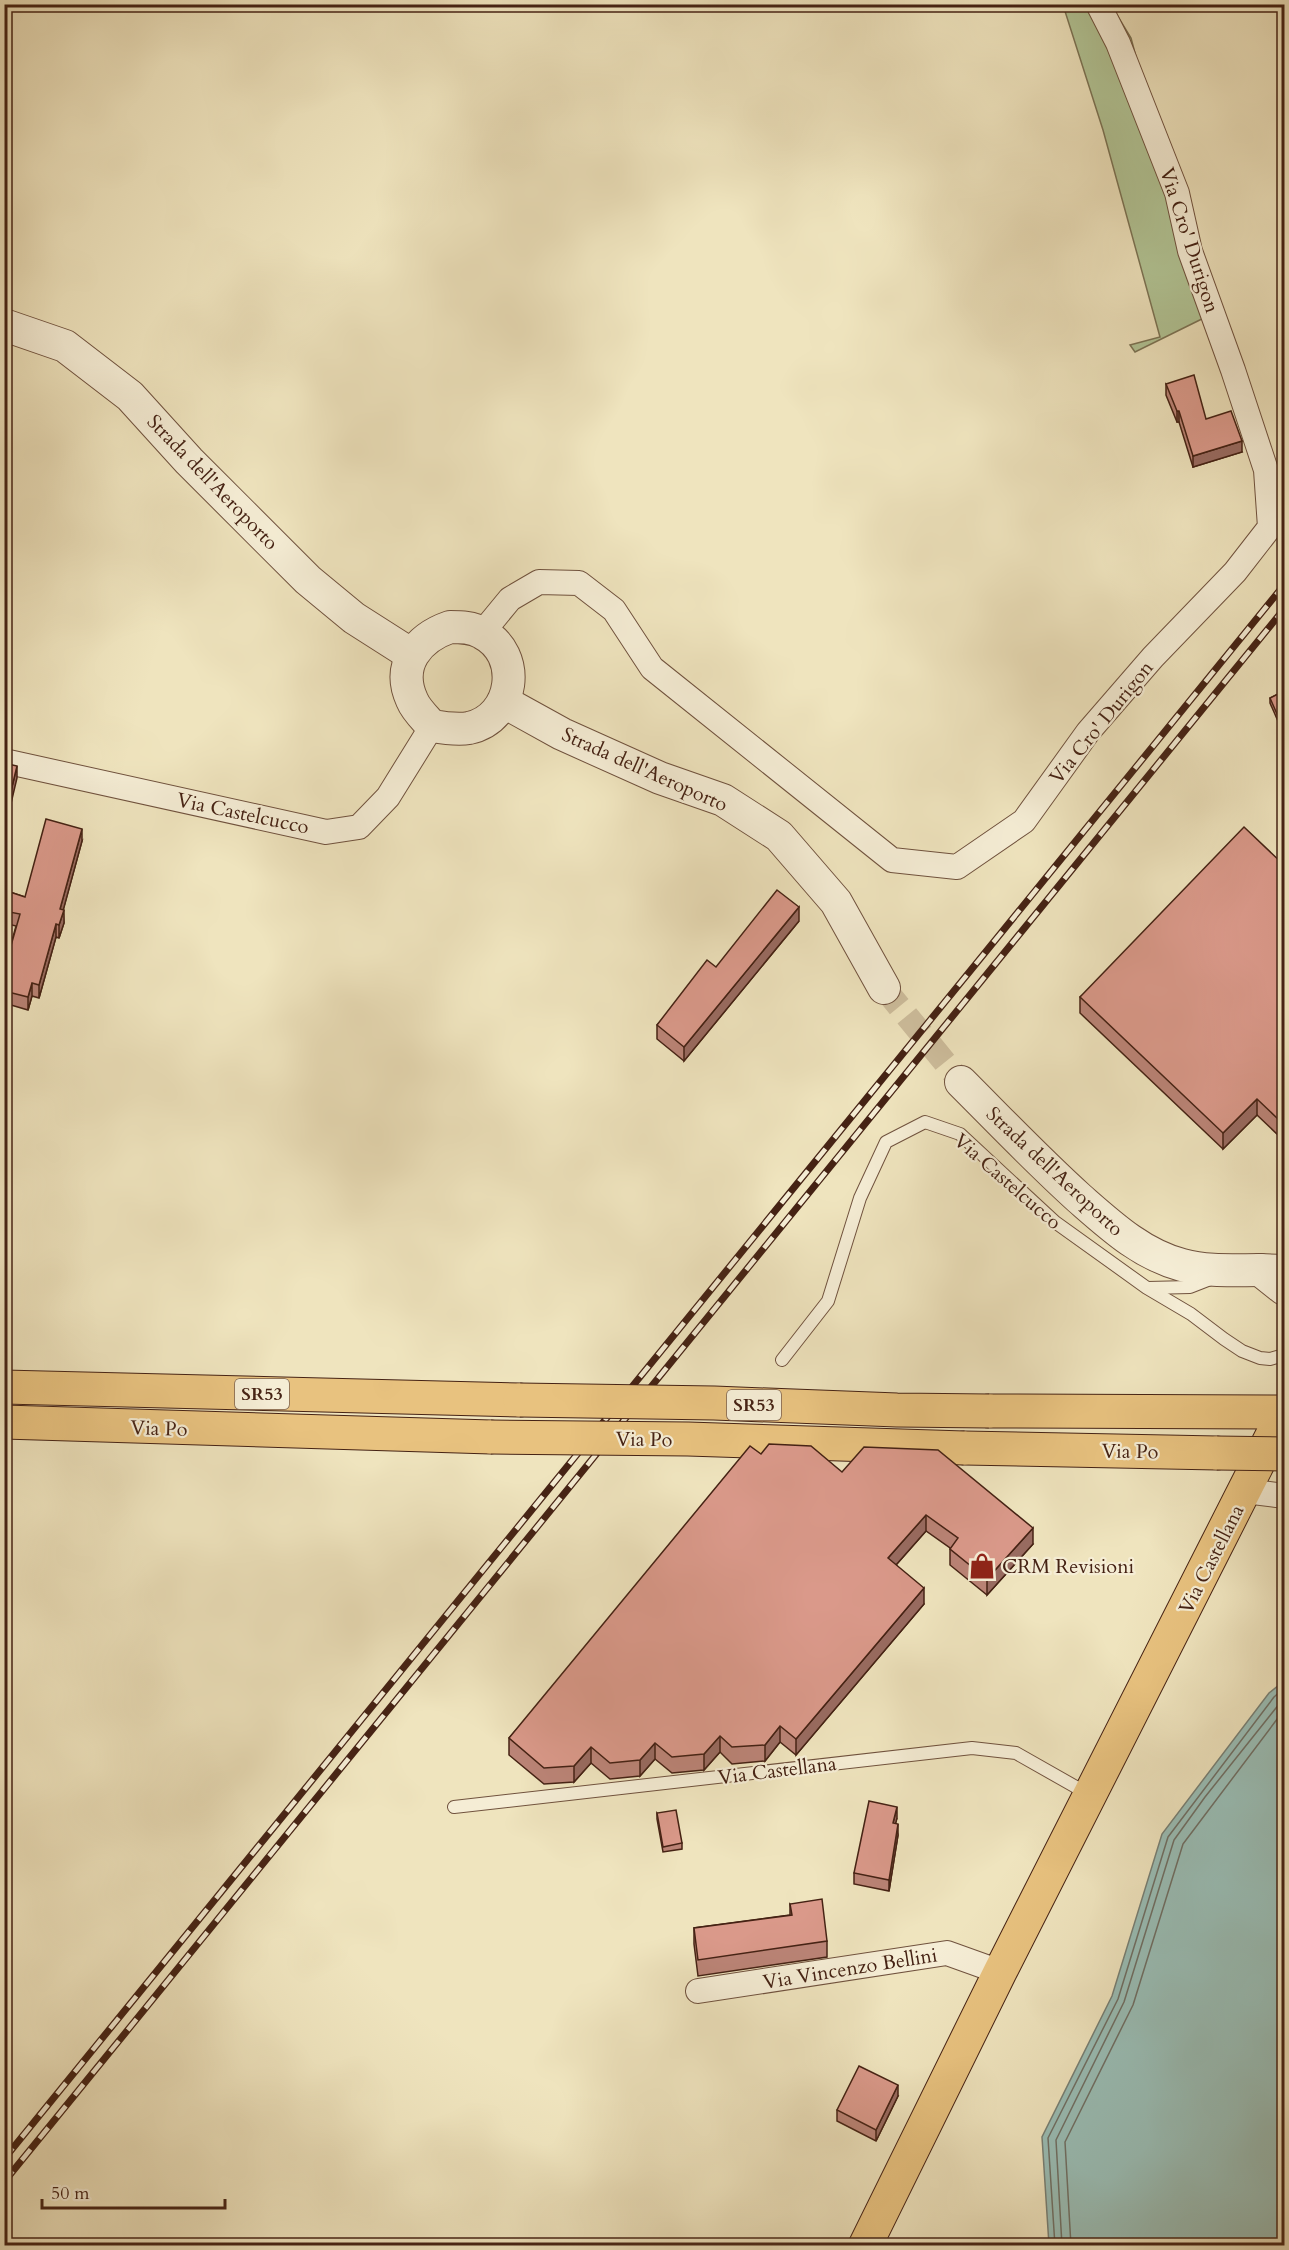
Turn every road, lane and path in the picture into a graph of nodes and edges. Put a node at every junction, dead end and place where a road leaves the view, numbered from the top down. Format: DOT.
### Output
graph roads {
  1 [pos="1098,4"];
  2 [pos="4,325"];
  3 [pos="482,633"];
  4 [pos="412,655"];
  5 [pos="504,702"];
  6 [pos="432,726"];
  7 [pos="4,761"];
  8 [pos="884,988"];
  9 [pos="961,1082"];
  10 [pos="1259,1270"];
  11 [pos="1147,1288"];
  12 [pos="1284,1289"];
  13 [pos="1284,1355"];
  14 [pos="782,1360"];
  15 [pos="4,1387"];
  16 [pos="1284,1415"];
  17 [pos="4,1422"];
  18 [pos="1284,1454"];
  19 [pos="1245,1491"];
  20 [pos="1284,1496"];
  21 [pos="1090,1795"];
  22 [pos="454,1807"];
  23 [pos="1000,1972"];
  24 [pos="698,1990"];
  25 [pos="865,2246"];
  1 -- 3 [label="street, Via Cro' Durigon"];
  2 -- 4 [label="street, Strada dell'Aeroporto"];
  3 -- 4 [label="street"];
  3 -- 5 [label="street"];
  4 -- 6 [label="street"];
  5 -- 6 [label="street"];
  5 -- 8 [label="street, Strada dell'Aeroporto"];
  6 -- 7 [label="street, Via Castelcucco"];
  9 -- 10 [label="street, Strada dell'Aeroporto"];
  10 -- 11 [label="lane"];
  10 -- 12 [label="street"];
  11 -- 13 [label="lane, Via Castelcucco"];
  11 -- 14 [label="lane, Via Castelcucco"];
  15 -- 16 [label="main road, Via Po / SR53, bridge"];
  16 -- 19 [label="main road, Via Castellana"];
  17 -- 18 [label="main road, Via Po / SR53, bridge"];
  19 -- 20 [label="street"];
  19 -- 21 [label="main road, Via Castellana"];
  21 -- 22 [label="lane, Via Castellana"];
  21 -- 23 [label="main road, Via Castellana"];
  23 -- 24 [label="street, Via Vincenzo Bellini"];
  23 -- 25 [label="main road, Via Castellana"];
}
